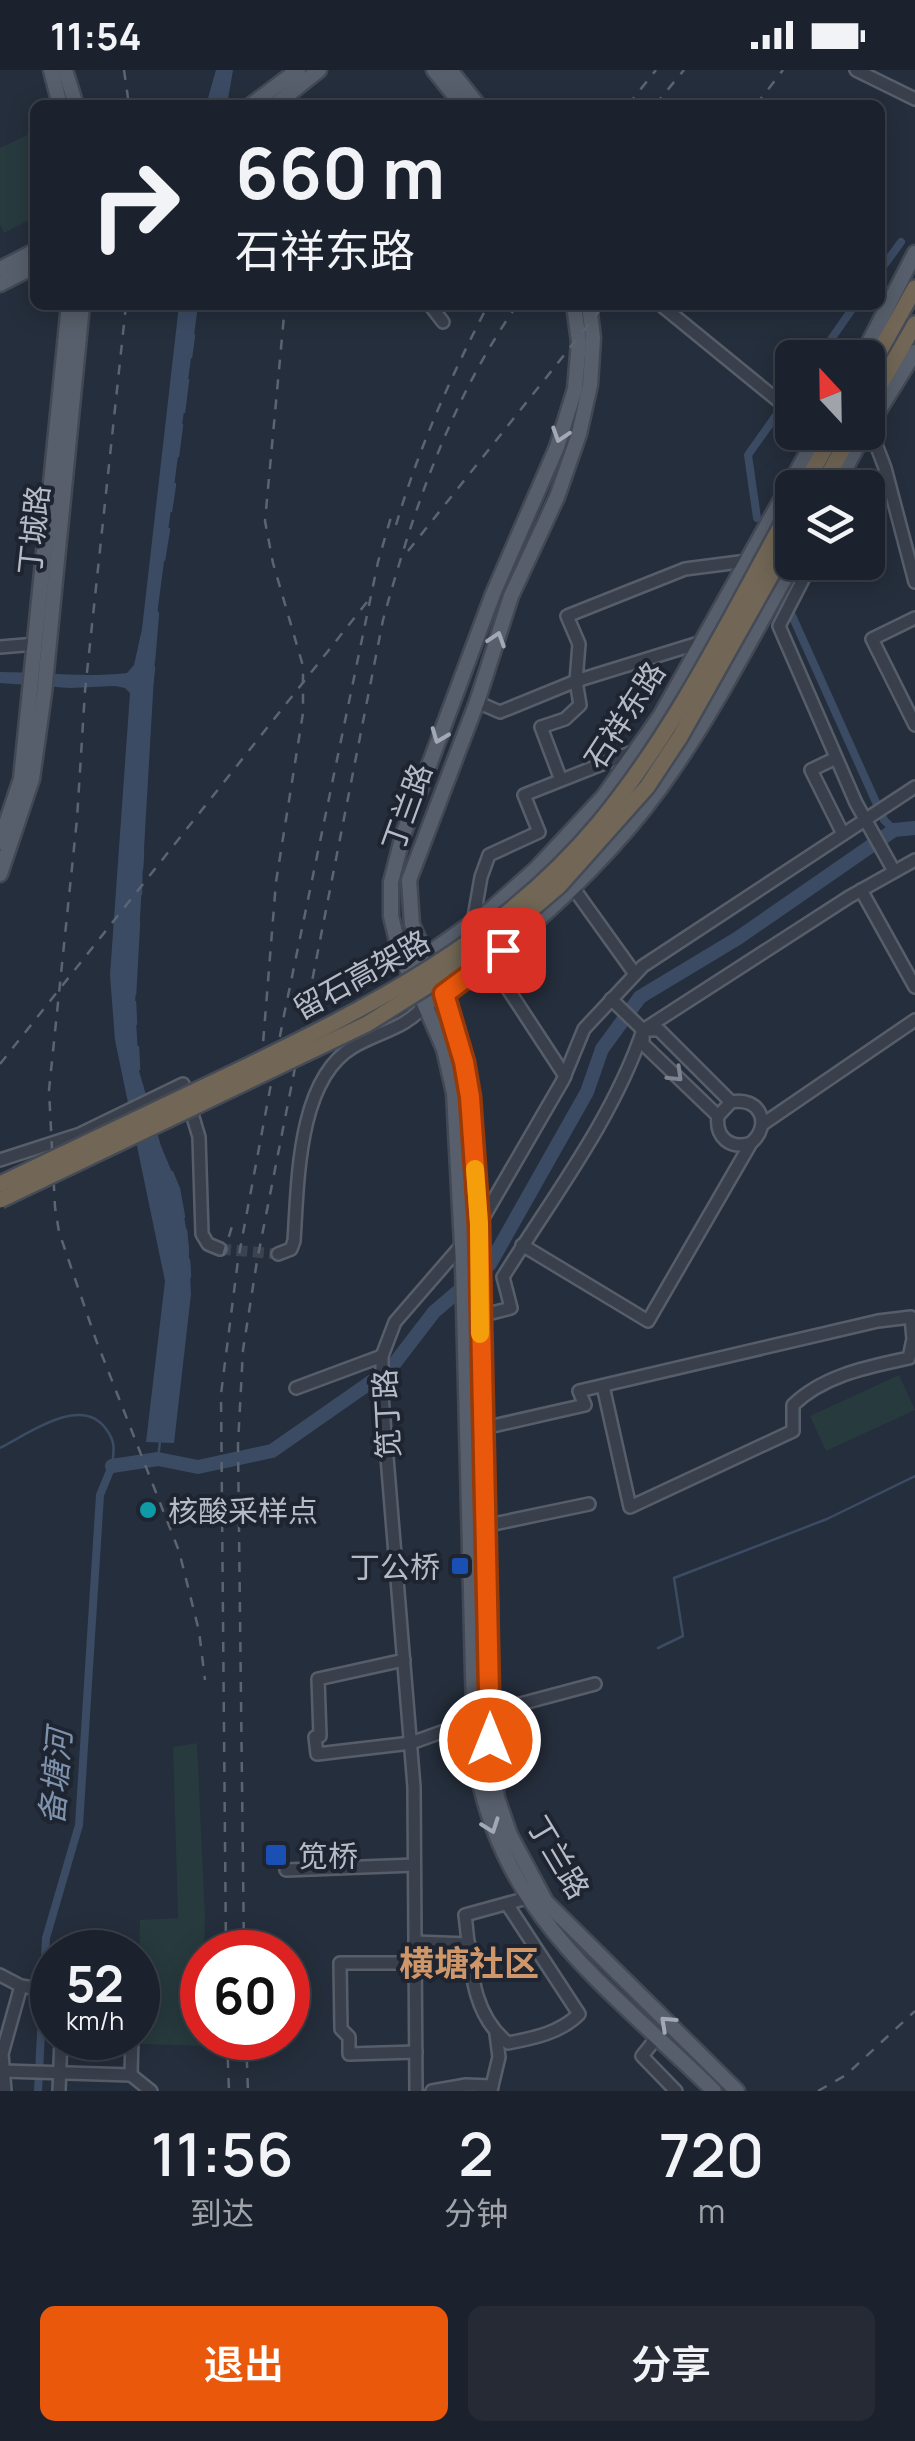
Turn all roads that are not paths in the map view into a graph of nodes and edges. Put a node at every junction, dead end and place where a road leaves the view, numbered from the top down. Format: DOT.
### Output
graph roads {
  1 [pos="50,70"];
  2 [pos="65,70"];
  3 [pos="298,70"];
  4 [pos="319,70"];
  5 [pos="434,70"];
  6 [pos="450,70"];
  7 [pos="856,70"];
  8 [pos="915,98"];
  9 [pos="59,100"];
  10 [pos="74,100"];
  11 [pos="259,100"];
  12 [pos="283,100"];
  13 [pos="458,100"];
  14 [pos="474,100"];
  15 [pos="915,252"];
  16 [pos="30,254"];
  17 [pos="0,269"];
  18 [pos="30,269"];
  19 [pos="915,272"];
  20 [pos="0,284"];
  21 [pos="915,288"];
  22 [pos="68,310"];
  23 [pos="81,310"];
  24 [pos="434,310"];
  25 [pos="575,310"];
  26 [pos="589,310"];
  27 [pos="667,310"];
  28 [pos="900,314"];
  29 [pos="443,322"];
  30 [pos="915,324"];
  31 [pos="870,340"];
  32 [pos="885,341"];
  33 [pos="915,352"];
  34 [pos="885,376"];
  35 [pos="775,398"];
  36 [pos="885,400"];
  37 [pos="821,450"];
  38 [pos="877,450"];
  39 [pos="775,536"];
  40 [pos="747,561"];
  41 [pos="775,568"];
  42 [pos="784,580"];
  43 [pos="803,580"];
  44 [pos="915,582"];
  45 [pos="915,618"];
  46 [pos="702,642"];
  47 [pos="36,644"];
  48 [pos="0,647"];
  49 [pos="40,669"];
  50 [pos="576,681"];
  51 [pos="37,694"];
  52 [pos="476,702"];
  53 [pos="915,725"];
  54 [pos="639,750"];
  55 [pos="836,758"];
  56 [pos="561,780"];
  57 [pos="915,787"];
  58 [pos="870,821"];
  59 [pos="843,834"];
  60 [pos="0,842"];
  61 [pos="915,860"];
  62 [pos="891,866"];
  63 [pos="0,874"];
  64 [pos="574,889"];
  65 [pos="861,890"];
  66 [pos="474,923"];
  67 [pos="425,955"];
  68 [pos="489,960"];
  69 [pos="407,969"];
  70 [pos="635,974"];
  71 [pos="915,988"];
  72 [pos="444,994"];
  73 [pos="614,1002"];
  74 [pos="425,1004"];
  75 [pos="915,1020"];
  76 [pos="639,1026"];
  77 [pos="565,1076"];
  78 [pos="731,1102"];
  79 [pos="718,1116"];
  80 [pos="763,1124"];
  81 [pos="751,1143"];
  82 [pos="95,1147"];
  83 [pos="0,1160"];
  84 [pos="0,1175"];
  85 [pos="0,1184"];
  86 [pos="0,1200"];
  87 [pos="0,1209"];
  88 [pos="479,1224"];
  89 [pos="522,1245"];
  90 [pos="462,1246"];
  91 [pos="220,1248"];
  92 [pos="278,1254"];
  93 [pos="480,1316"];
  94 [pos="381,1369"];
  95 [pos="602,1386"];
  96 [pos="296,1388"];
  97 [pos="484,1428"];
  98 [pos="589,1504"];
  99 [pos="484,1526"];
  100 [pos="404,1660"];
  101 [pos="595,1684"];
  102 [pos="490,1712"];
  103 [pos="475,1720"];
  104 [pos="411,1742"];
  105 [pos="414,1864"];
  106 [pos="286,1870"];
  107 [pos="526,1898"];
  108 [pos="507,1904"];
  109 [pos="414,1942"];
  110 [pos="469,1944"];
  111 [pos="415,1962"];
  112 [pos="0,1975"];
  113 [pos="23,1986"];
  114 [pos="30,1987"];
  115 [pos="496,2034"];
  116 [pos="658,2036"];
  117 [pos="416,2052"];
  118 [pos="59,2060"];
  119 [pos="131,2060"];
  120 [pos="4,2071"];
  121 [pos="58,2072"];
  122 [pos="131,2075"];
  123 [pos="492,2088"];
  124 [pos="147,2090"];
  125 [pos="5,2091"];
  126 [pos="59,2091"];
  127 [pos="416,2091"];
  128 [pos="432,2091"];
  129 [pos="676,2091"];
  130 [pos="714,2091"];
  131 [pos="737,2091"];
  1 -- 9 [label="main road"];
  2 -- 10 [label="main road"];
  3 -- 11 [label="main road"];
  4 -- 12 [label="main road"];
  5 -- 13 [label="main road"];
  6 -- 14 [label="main road"];
  7 -- 8 [label="street"];
  15 -- 31 [label="main road"];
  16 -- 17 [label="main road"];
  18 -- 20 [label="main road"];
  19 -- 28 [label="highway"];
  21 -- 28 [label="highway"];
  22 -- 47 [label="main road, 丁城路"];
  23 -- 49 [label="main road, 丁城路"];
  24 -- 29 [label="street"];
  25 -- 69 [label="main road, 丁兰路, one-way"];
  52 -- 26 [label="main road, 丁兰路, one-way"];
  27 -- 35 [label="street"];
  28 -- 32 [label="highway"];
  30 -- 34 [label="highway"];
  33 -- 36 [label="main road"];
  37 -- 40 [label="main road, 石祥东路"];
  38 -- 44 [label="street"];
  39 -- 82 [label="highway, 留石高架路, bridge"];
  40 -- 46 [label="main road, 石祥东路"];
  40 -- 50 [label="street"];
  41 -- 82 [label="highway, 留石高架路, bridge"];
  42 -- 64 [label="main road"];
  43 -- 55 [label="street"];
  45 -- 53 [label="street"];
  46 -- 50 [label="street"];
  46 -- 54 [label="main road, 石祥东路"];
  47 -- 48 [label="street"];
  47 -- 49 [label="main road, 丁城路"];
  49 -- 51 [label="main road, 丁城路"];
  50 -- 52 [label="street"];
  50 -- 56 [label="street"];
  51 -- 60 [label="main road, 丁城路"];
  51 -- 63 [label="main road, 丁城路"];
  52 -- 67 [label="main road, 丁兰路"];
  54 -- 56 [label="street"];
  54 -- 66 [label="main road, 石祥东路"];
  55 -- 58 [label="street"];
  55 -- 59 [label="street"];
  56 -- 66 [label="street"];
  57 -- 58 [label="street, 笕丁路"];
  58 -- 59 [label="street, 笕丁路"];
  58 -- 62 [label="street"];
  59 -- 70 [label="street, 笕丁路"];
  61 -- 62 [label="street"];
  62 -- 65 [label="street"];
  64 -- 68 [label="main road"];
  64 -- 70 [label="street"];
  65 -- 71 [label="street"];
  65 -- 76 [label="street"];
  66 -- 67 [label="main road, 石祥东路"];
  67 -- 69 [label="main road, 石祥东路"];
  67 -- 72 [label="main road, 丁兰路"];
  68 -- 72 [label="main road"];
  68 -- 77 [label="street"];
  69 -- 74 [label="main road, 丁兰路"];
  70 -- 73 [label="street, 笕丁路"];
  72 -- 74 [label="main road"];
  72 -- 88 [label="main road, 丁兰路"];
  73 -- 76 [label="street"];
  73 -- 77 [label="street, 笕丁路"];
  74 -- 90 [label="main road, 丁兰路"];
  74 -- 92 [label="street"];
  75 -- 80 [label="street"];
  76 -- 78 [label="street"];
  76 -- 79 [label="street, one-way"];
  76 -- 89 [label="street"];
  77 -- 88 [label="street, 笕丁路"];
  78 -- 79 [label="street"];
  78 -- 80 [label="street"];
  79 -- 81 [label="street"];
  80 -- 81 [label="street"];
  81 -- 89 [label="street"];
  82 -- 84 [label="highway, bridge"];
  82 -- 85 [label="highway, 留石高架路, bridge"];
  82 -- 86 [label="highway, 留石高架路, bridge"];
  82 -- 87 [label="highway, bridge"];
  83 -- 91 [label="street"];
  88 -- 90 [label="street, 笕丁路"];
  88 -- 93 [label="main road, 丁兰路"];
  89 -- 93 [label="street"];
  90 -- 94 [label="street, 笕丁路"];
  90 -- 103 [label="main road, 丁兰路"];
  93 -- 97 [label="main road, 丁兰路"];
  94 -- 96 [label="street"];
  94 -- 100 [label="street, 笕丁路"];
  95 -- 95 [label="street"];
  95 -- 97 [label="street"];
  97 -- 99 [label="main road, 丁兰路"];
  98 -- 99 [label="street"];
  99 -- 102 [label="main road, 丁兰路"];
  100 -- 104 [label="street, 笕丁路"];
  100 -- 104 [label="street"];
  101 -- 102 [label="street"];
  131 -- 102 [label="main road, 丁兰路, one-way"];
  103 -- 104 [label="street"];
  103 -- 107 [label="main road, 丁兰路, one-way"];
  104 -- 105 [label="street, 笕丁路"];
  105 -- 106 [label="street"];
  105 -- 109 [label="street, 笕丁路"];
  107 -- 108 [label="street"];
  107 -- 116 [label="main road, 丁兰路"];
  108 -- 110 [label="street"];
  108 -- 115 [label="street"];
  109 -- 110 [label="street"];
  109 -- 111 [label="street, 笕丁路"];
  110 -- 115 [label="street"];
  111 -- 117 [label="street, 笕丁路"];
  111 -- 117 [label="street"];
  112 -- 113 [label="street"];
  113 -- 114 [label="street"];
  113 -- 120 [label="street"];
  115 -- 123 [label="street"];
  116 -- 129 [label="street"];
  116 -- 130 [label="main road, 丁兰路"];
  117 -- 127 [label="street, 笕丁路"];
  118 -- 121 [label="street"];
  119 -- 122 [label="street"];
  120 -- 121 [label="street"];
  120 -- 125 [label="street"];
  121 -- 122 [label="street"];
  121 -- 126 [label="street"];
  122 -- 124 [label="street"];
  123 -- 128 [label="street"];
}
